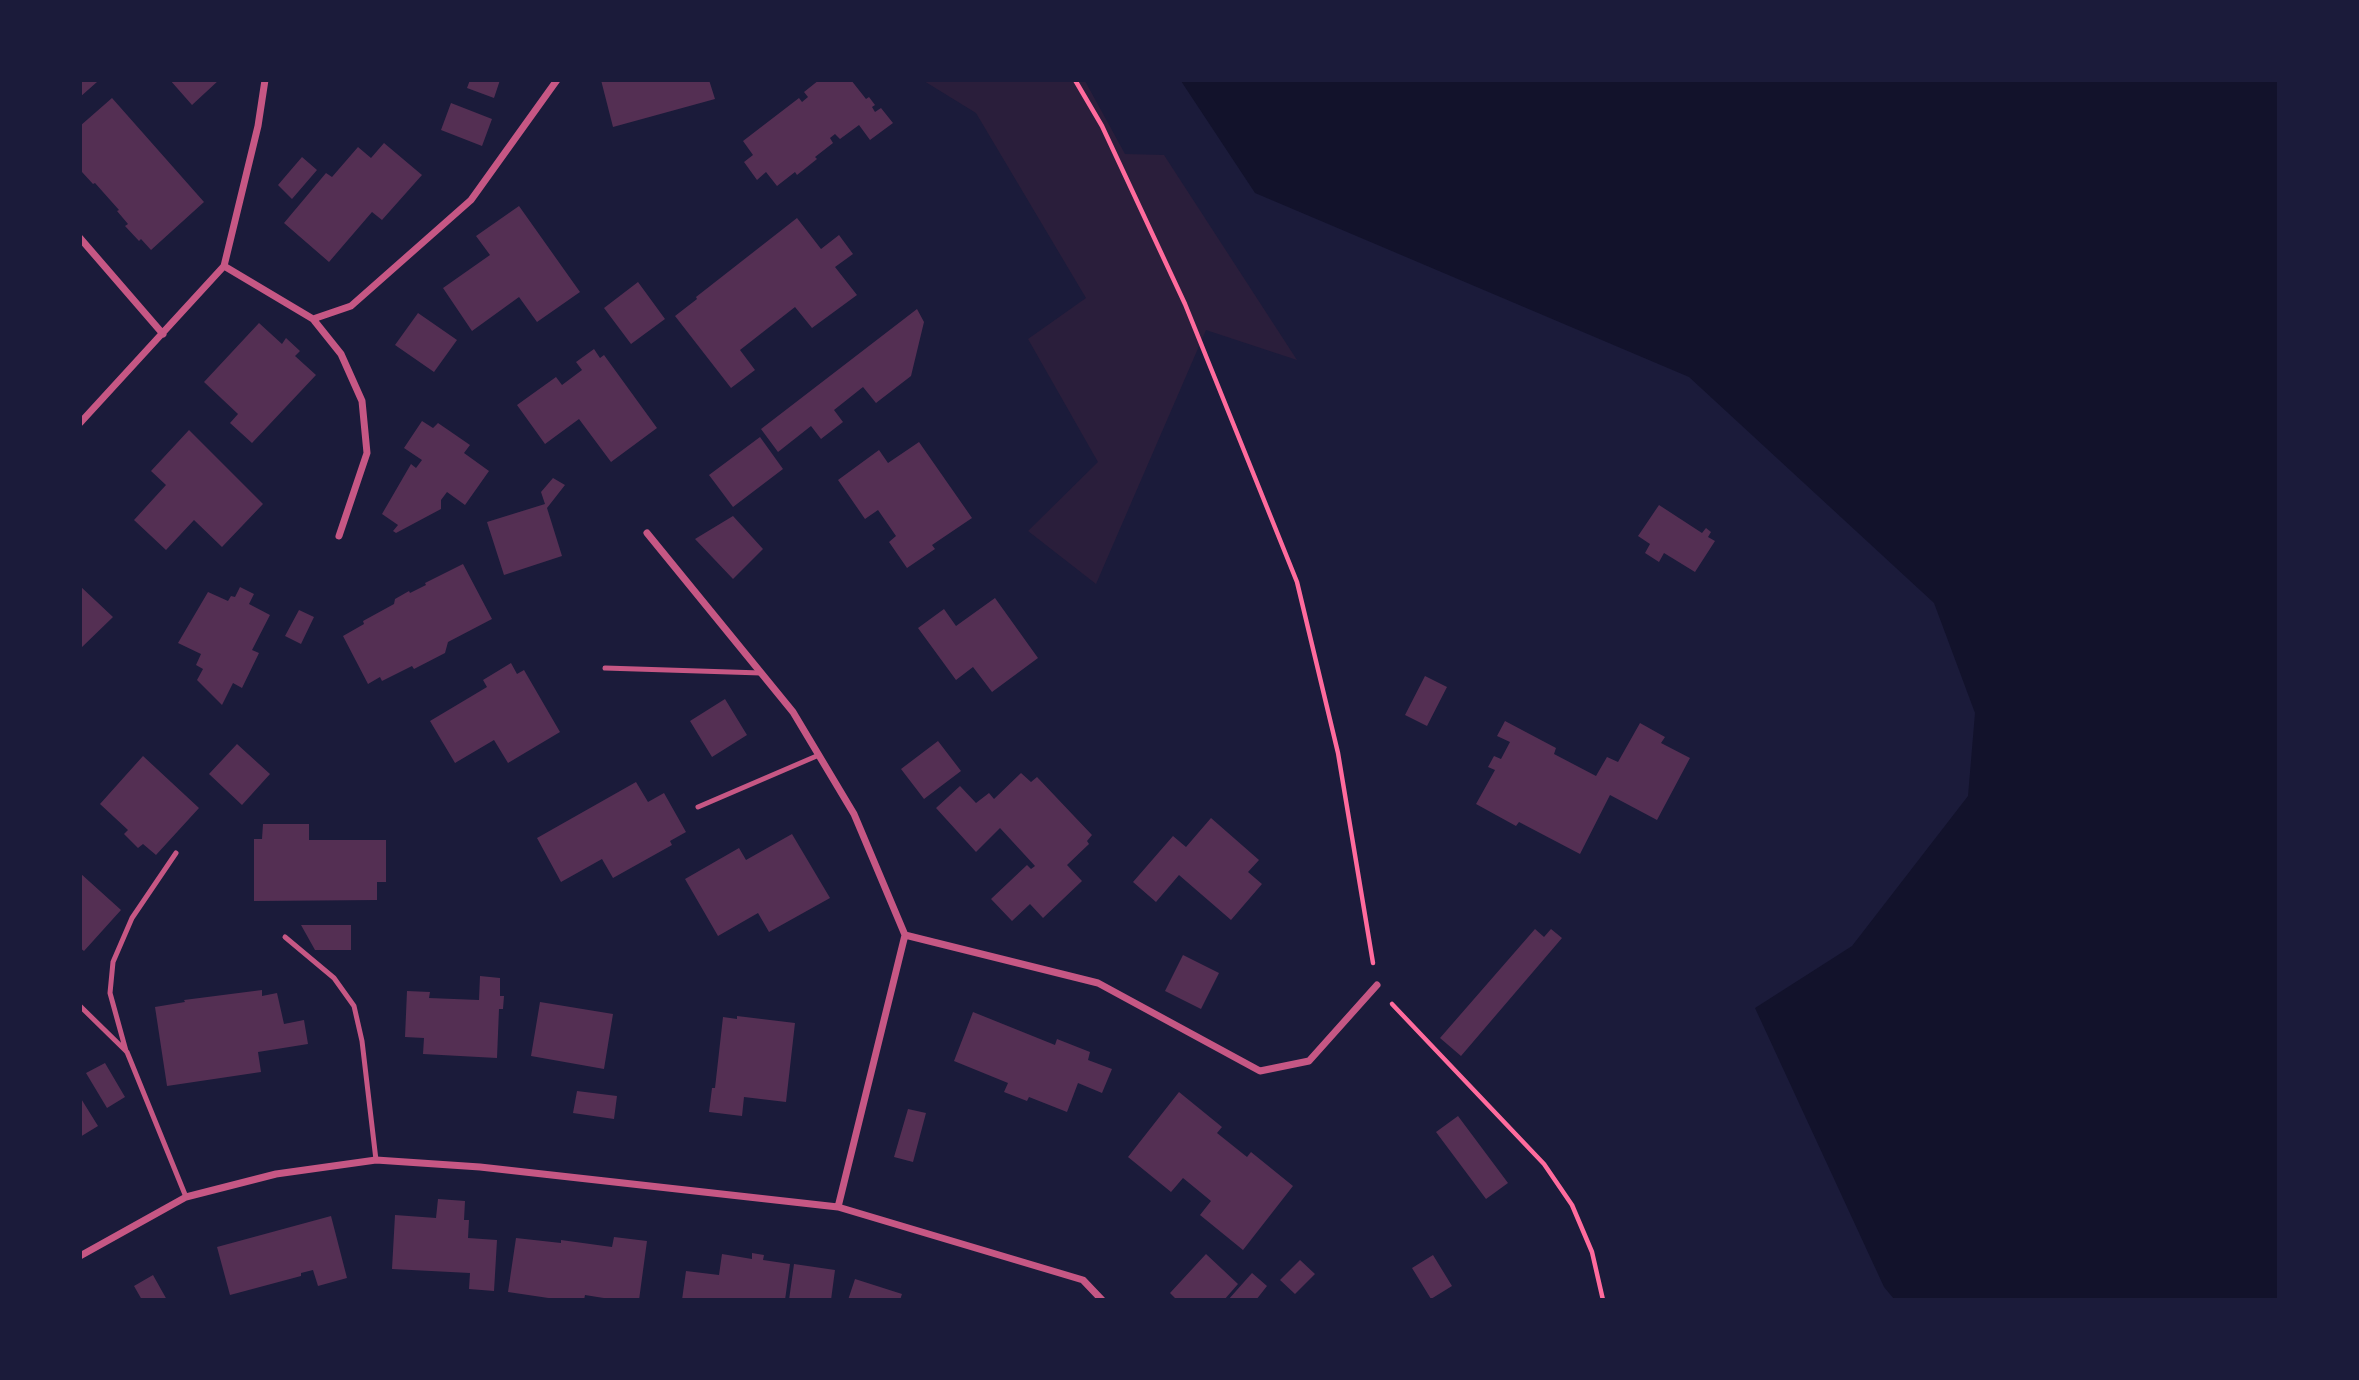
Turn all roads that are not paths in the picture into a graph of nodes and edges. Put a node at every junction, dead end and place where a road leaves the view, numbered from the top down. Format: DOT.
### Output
graph roads {
  1 [pos="265,80"];
  2 [pos="557,80"];
  3 [pos="80,237"];
  4 [pos="224,266"];
  5 [pos="313,319"];
  6 [pos="163,334"];
  7 [pos="80,423"];
  8 [pos="647,533"];
  9 [pos="339,536"];
  10 [pos="605,668"];
  11 [pos="761,673"];
  12 [pos="819,755"];
  13 [pos="698,807"];
  14 [pos="176,853"];
  15 [pos="905,934"];
  16 [pos="285,937"];
  17 [pos="1377,985"];
  18 [pos="80,1006"];
  19 [pos="127,1052"];
  20 [pos="376,1160"];
  21 [pos="186,1197"];
  22 [pos="838,1207"];
  23 [pos="80,1256"];
  24 [pos="1102,1300"];
  1 -- 4 [label="street"];
  2 -- 5 [label="street"];
  3 -- 6 [label="street"];
  4 -- 5 [label="street"];
  4 -- 6 [label="street"];
  5 -- 9 [label="street"];
  6 -- 7 [label="street"];
  8 -- 11 [label="street"];
  10 -- 11 [label="lane"];
  11 -- 12 [label="street"];
  12 -- 13 [label="lane"];
  12 -- 15 [label="street"];
  14 -- 19 [label="lane"];
  15 -- 17 [label="street"];
  15 -- 22 [label="street"];
  16 -- 20 [label="lane"];
  18 -- 19 [label="lane"];
  19 -- 21 [label="lane"];
  20 -- 21 [label="street"];
  20 -- 22 [label="street"];
  21 -- 23 [label="street"];
  22 -- 24 [label="street"];
}
